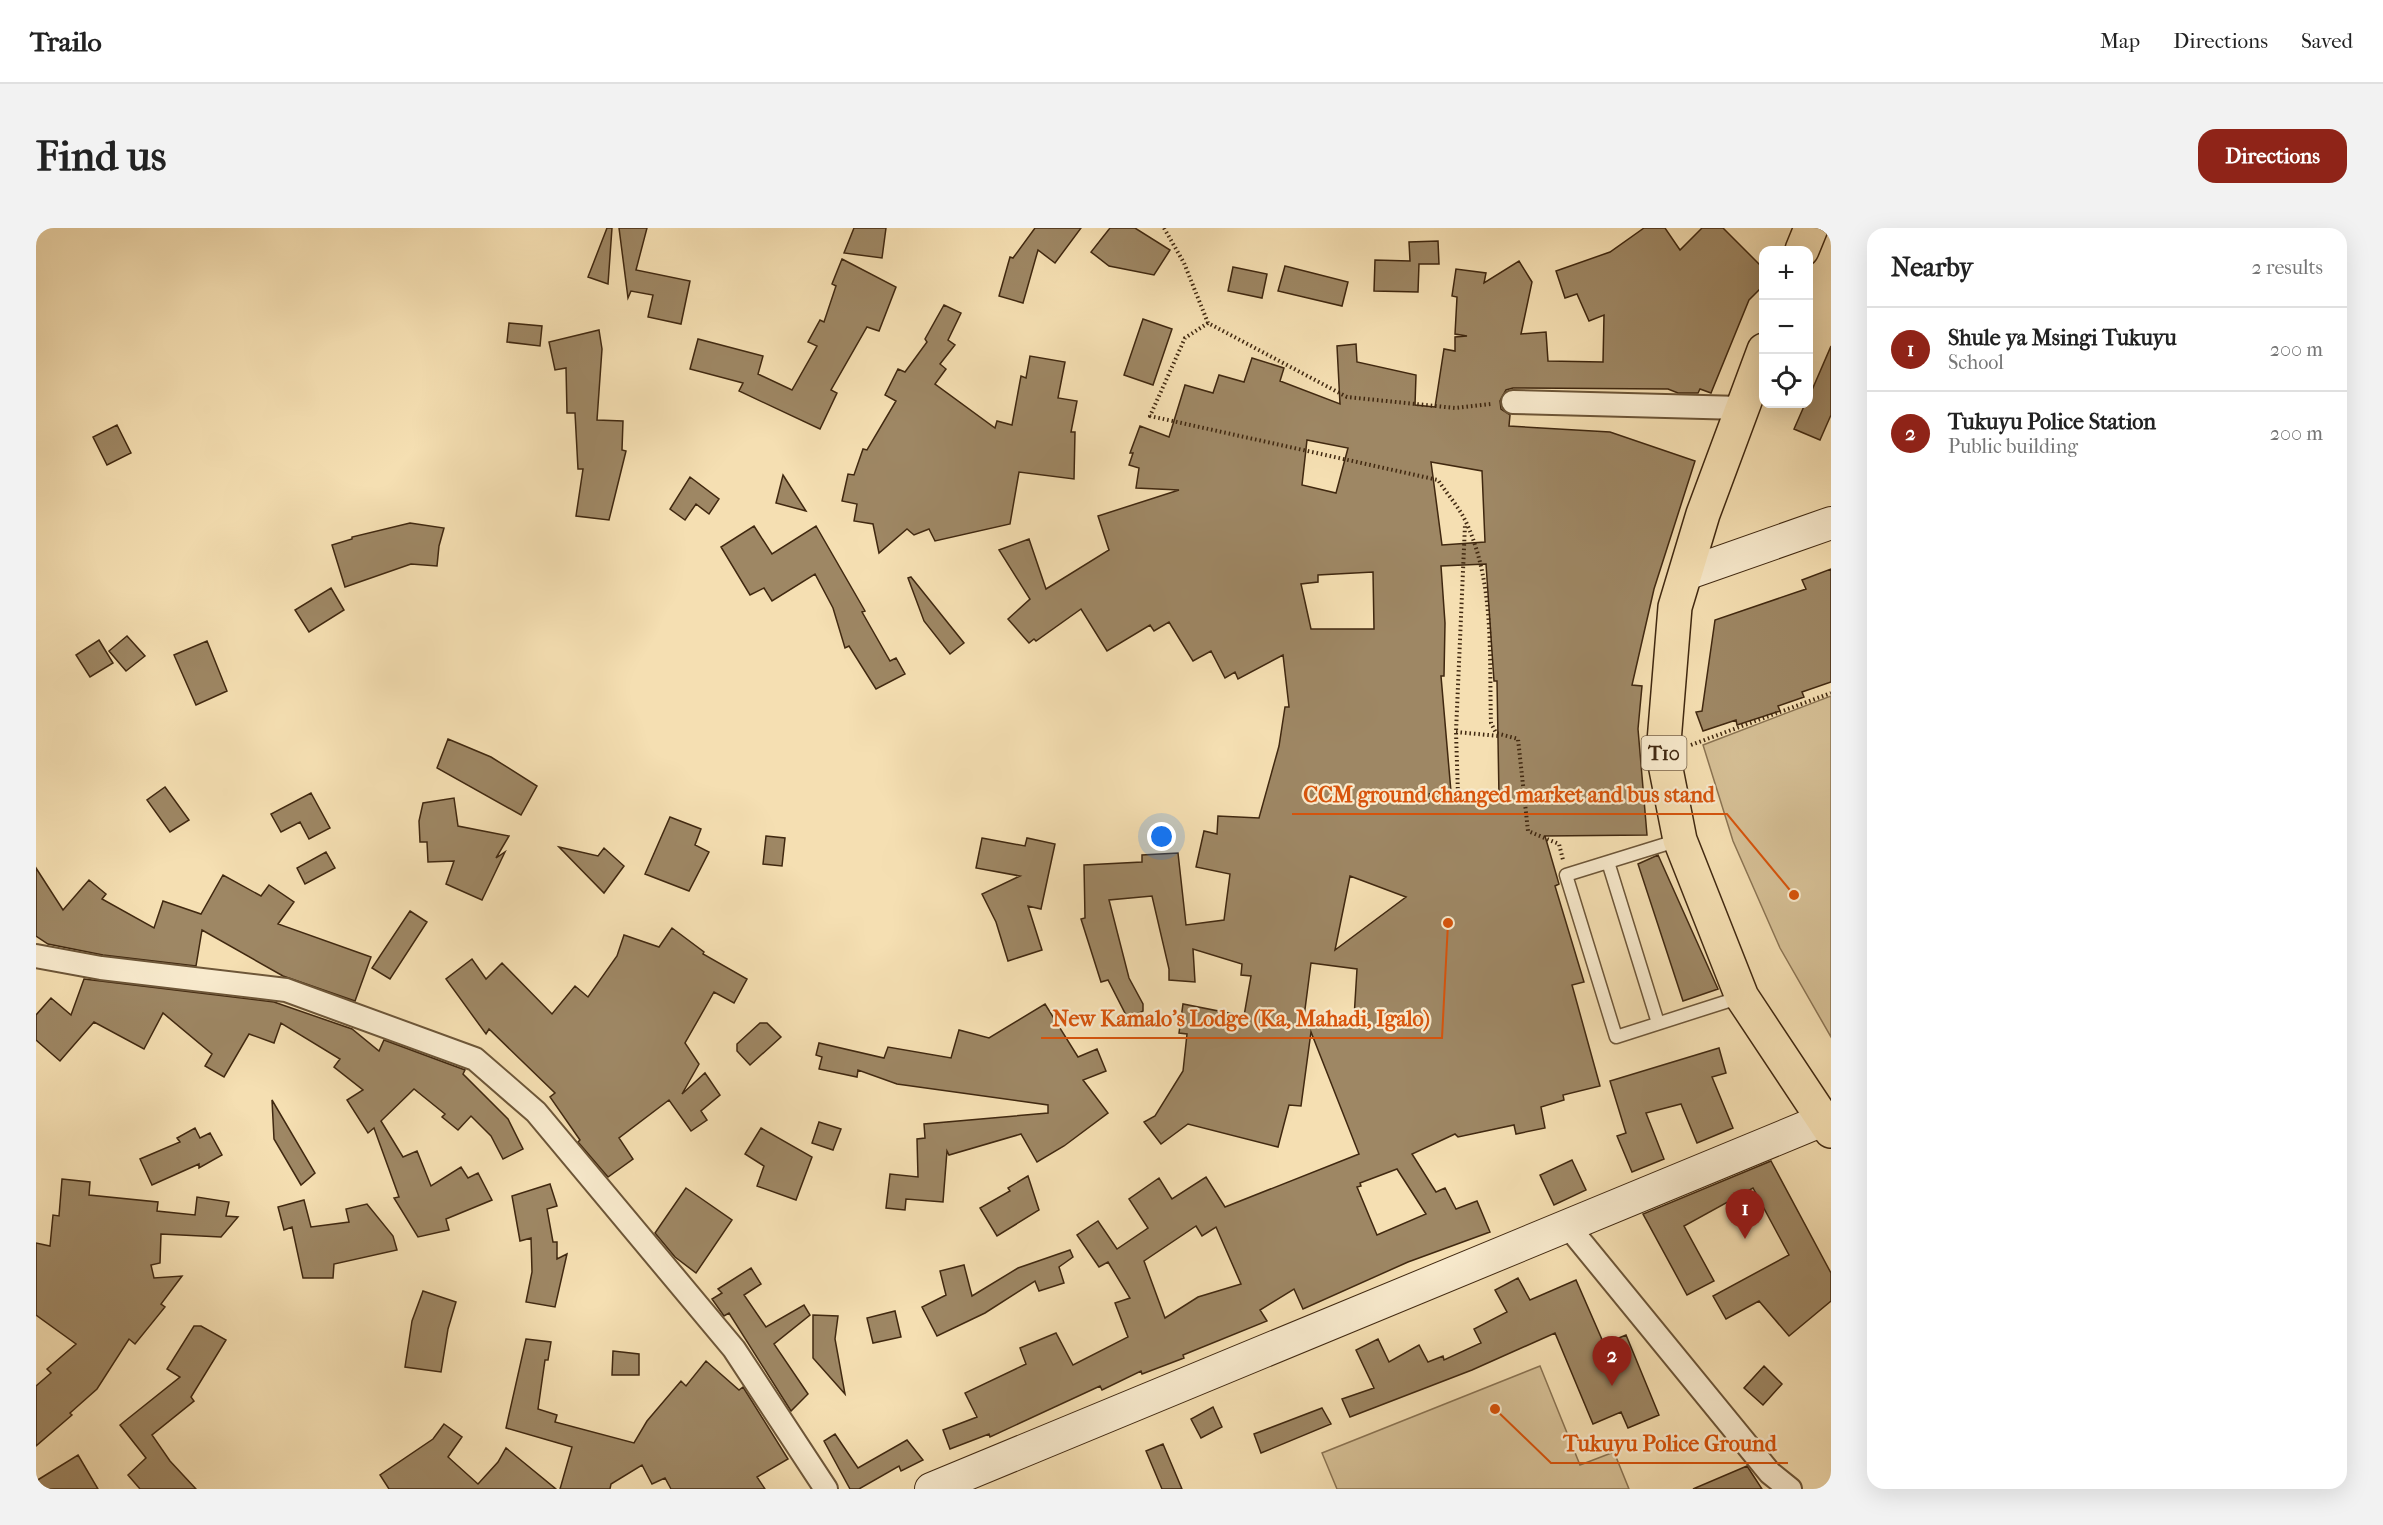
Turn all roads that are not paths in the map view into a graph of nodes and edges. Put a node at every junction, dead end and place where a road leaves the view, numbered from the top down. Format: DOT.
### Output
graph roads {
  1 [pos="1811,228"];
  2 [pos="1804,246"];
  3 [pos="1762,354"];
  4 [pos="1513,402"];
  5 [pos="1741,408"];
  6 [pos="1831,523"];
  7 [pos="1686,574"];
  8 [pos="1680,840"];
  9 [pos="1608,862"];
  10 [pos="36,956"];
  11 [pos="1742,997"];
  12 [pos="1658,1023"];
  13 [pos="1828,1122"];
  14 [pos="1567,1225"];
  15 [pos="826,1489"];
  16 [pos="931,1489"];
  17 [pos="1790,1489"];
  1 -- 2 [label="highway"];
  3 -- 5 [label="highway, T10"];
  4 -- 5 [label="street"];
  5 -- 7 [label="highway, T10"];
  6 -- 7 [label="street"];
  7 -- 8 [label="highway, T10"];
  8 -- 9 [label="lane"];
  8 -- 11 [label="highway, T10"];
  9 -- 12 [label="lane"];
  9 -- 12 [label="lane"];
  10 -- 15 [label="street"];
  11 -- 12 [label="lane"];
  11 -- 13 [label="highway, T10"];
  13 -- 14 [label="street"];
  14 -- 16 [label="street"];
  14 -- 17 [label="street"];
}
